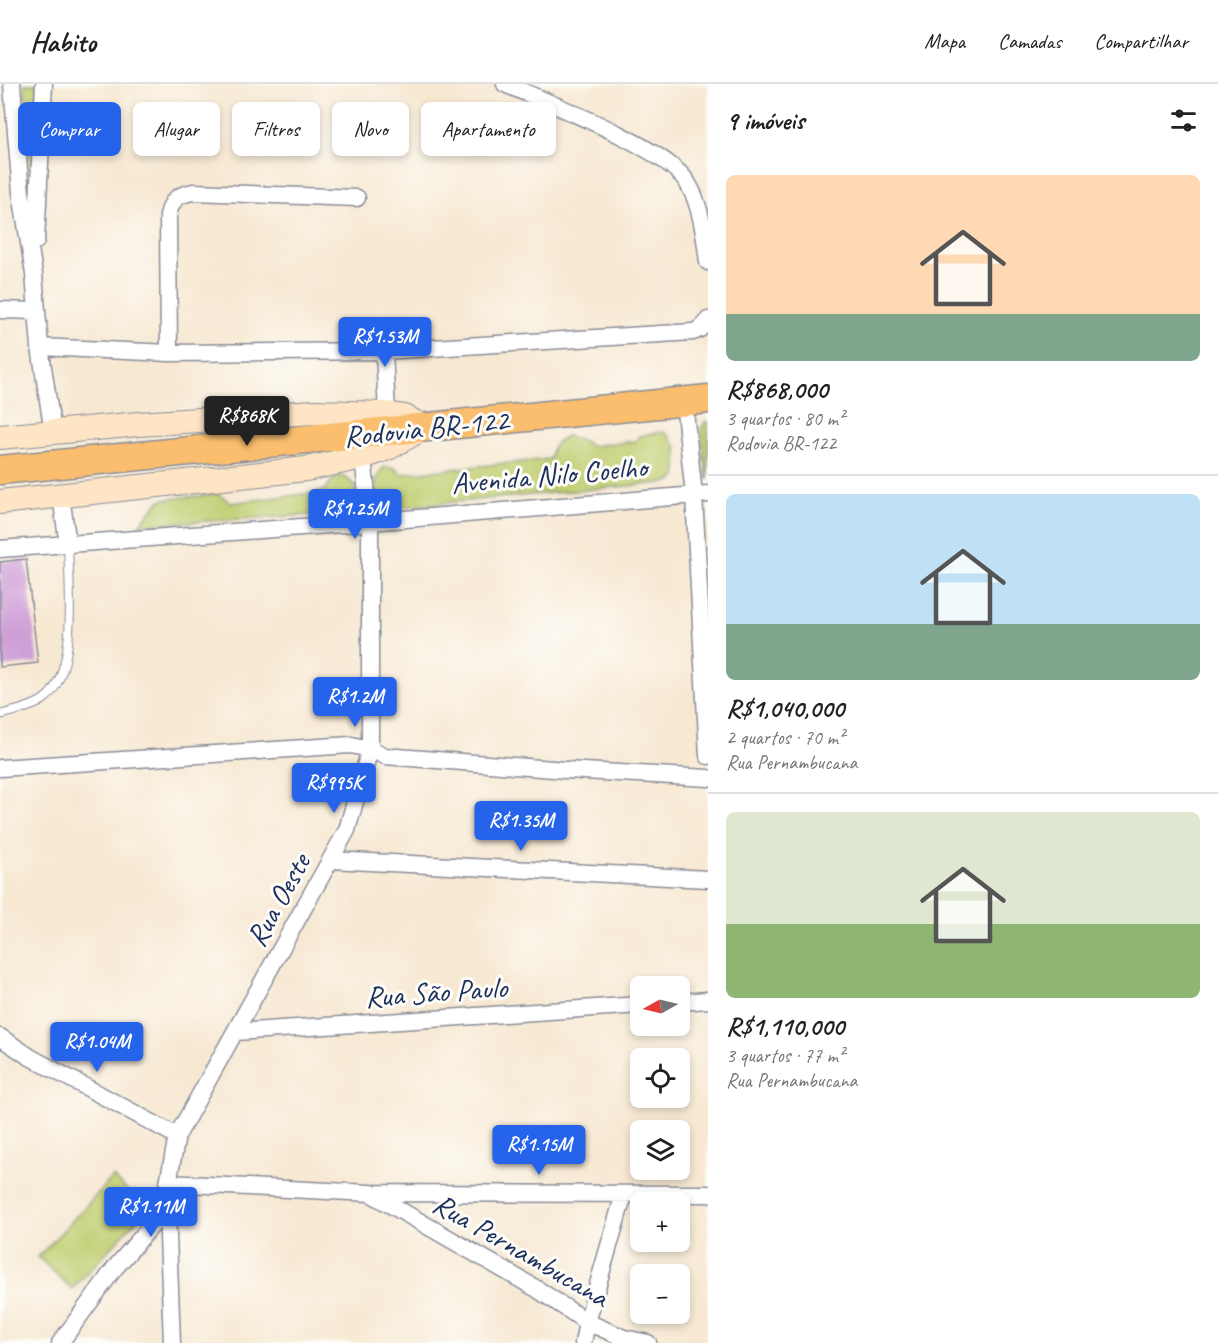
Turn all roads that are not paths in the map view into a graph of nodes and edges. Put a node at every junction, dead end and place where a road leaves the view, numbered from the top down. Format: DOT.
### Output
graph roads {
  1 [pos="12,84"];
  2 [pos="44,84"];
  3 [pos="505,84"];
  4 [pos="357,198"];
  5 [pos="708,262"];
  6 [pos="34,274"];
  7 [pos="0,310"];
  8 [pos="37,311"];
  9 [pos="708,320"];
  10 [pos="40,347"];
  11 [pos="384,351"];
  12 [pos="169,353"];
  13 [pos="696,400"];
  14 [pos="387,414"];
  15 [pos="224,419"];
  16 [pos="424,427"];
  17 [pos="53,432"];
  18 [pos="0,437"];
  19 [pos="226,449"];
  20 [pos="363,456"];
  21 [pos="0,470"];
  22 [pos="230,479"];
  23 [pos="701,494"];
  24 [pos="61,496"];
  25 [pos="0,502"];
  26 [pos="370,522"];
  27 [pos="69,545"];
  28 [pos="0,549"];
  29 [pos="0,715"];
  30 [pos="370,749"];
  31 [pos="708,756"];
  32 [pos="0,768"];
  33 [pos="708,778"];
  34 [pos="331,860"];
  35 [pos="708,879"];
  36 [pos="708,1000"];
  37 [pos="690,1001"];
  38 [pos="630,1006"];
  39 [pos="236,1032"];
  40 [pos="0,1037"];
  41 [pos="177,1137"];
  42 [pos="168,1183"];
  43 [pos="370,1193"];
  44 [pos="624,1194"];
  45 [pos="708,1194"];
  46 [pos="167,1208"];
  47 [pos="587,1322"];
  48 [pos="60,1343"];
  49 [pos="172,1343"];
  50 [pos="583,1343"];
  51 [pos="648,1343"];
  1 -- 6 [label="street"];
  2 -- 6 [label="street"];
  3 -- 5 [label="street"];
  4 -- 12 [label="street"];
  6 -- 8 [label="street"];
  7 -- 8 [label="street"];
  8 -- 10 [label="street"];
  9 -- 11 [label="street"];
  10 -- 12 [label="street"];
  10 -- 17 [label="street"];
  11 -- 12 [label="street"];
  11 -- 14 [label="street"];
  13 -- 16 [label="highway, Rodovia BR-122"];
  13 -- 23 [label="street"];
  14 -- 15 [label="main road"];
  14 -- 16 [label="main road"];
  15 -- 17 [label="main road"];
  15 -- 19 [label="main road"];
  16 -- 19 [label="highway, Rodovia BR-122"];
  16 -- 20 [label="main road"];
  17 -- 18 [label="main road"];
  19 -- 21 [label="highway, Rodovia BR-122"];
  19 -- 22 [label="main road"];
  20 -- 22 [label="main road"];
  20 -- 26 [label="street, Rua Oeste"];
  22 -- 24 [label="main road"];
  23 -- 26 [label="street, Avenida Nilo Coelho"];
  23 -- 31 [label="street"];
  24 -- 25 [label="main road"];
  24 -- 27 [label="street"];
  26 -- 27 [label="street, Avenida Nilo Coelho"];
  26 -- 30 [label="street, Rua Oeste"];
  27 -- 28 [label="street, Avenida Nilo Coelho"];
  27 -- 29 [label="lane"];
  30 -- 32 [label="street"];
  30 -- 33 [label="street"];
  30 -- 34 [label="street, Rua Oeste"];
  34 -- 35 [label="street"];
  34 -- 39 [label="street, Rua Oeste"];
  36 -- 37 [label="street"];
  38 -- 39 [label="street, Rua São Paulo"];
  39 -- 41 [label="street, Rua Oeste"];
  40 -- 41 [label="street"];
  41 -- 42 [label="street, Rua Oeste"];
  42 -- 43 [label="street, Rua Pernambucana"];
  42 -- 46 [label="street, Rua Oeste"];
  43 -- 44 [label="street, Rua Pernambucana"];
  43 -- 47 [label="street, Rua Pernambucana"];
  44 -- 45 [label="street, Rua Pernambucana"];
  44 -- 47 [label="street"];
  46 -- 48 [label="street"];
  46 -- 49 [label="street, Rua Oeste"];
  47 -- 50 [label="street"];
  47 -- 51 [label="street, Rua Pernambucana"];
}
